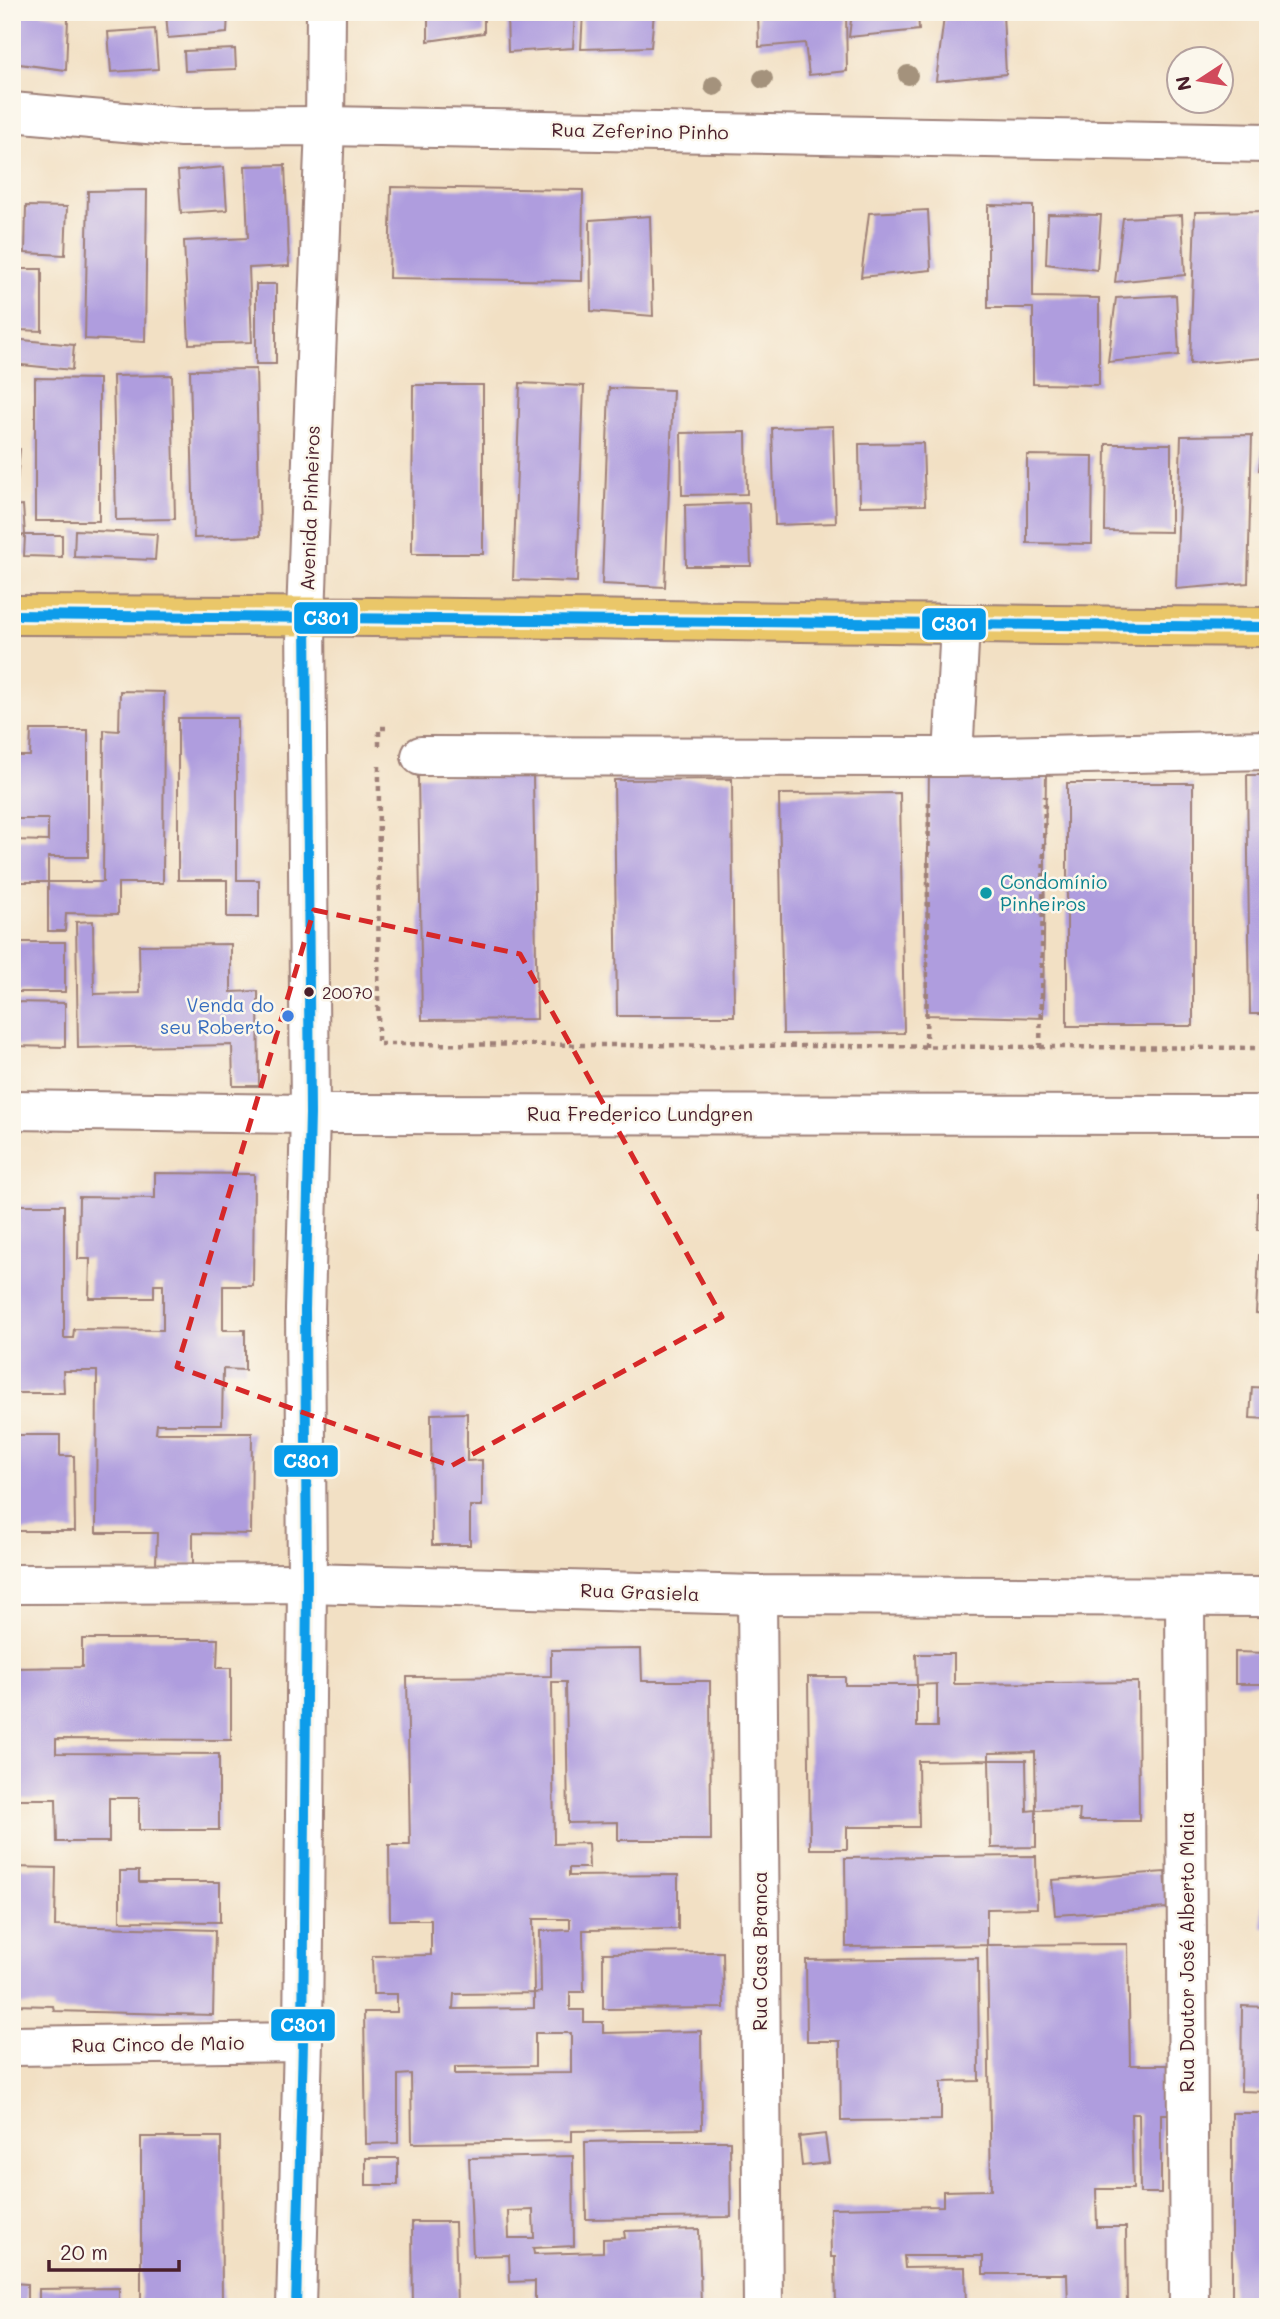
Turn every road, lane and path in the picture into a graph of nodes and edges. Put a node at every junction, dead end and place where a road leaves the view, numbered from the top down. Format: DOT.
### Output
graph roads {
  1 [pos="326,12"];
  2 [pos="12,113"];
  3 [pos="325,125"];
  4 [pos="1268,143"];
  5 [pos="12,615"];
  6 [pos="306,615"];
  7 [pos="960,625"];
  8 [pos="1268,627"];
  9 [pos="379,728"];
  10 [pos="1268,750"];
  11 [pos="421,756"];
  12 [pos="944,757"];
  13 [pos="1041,757"];
  14 [pos="926,1047"];
  15 [pos="1040,1048"];
  16 [pos="1268,1048"];
  17 [pos="12,1110"];
  18 [pos="310,1114"];
  19 [pos="1268,1115"];
  20 [pos="307,1583"];
  21 [pos="12,1584"];
  22 [pos="757,1595"];
  23 [pos="1268,1597"];
  24 [pos="1185,1598"];
  25 [pos="303,2042"];
  26 [pos="12,2046"];
  27 [pos="296,2307"];
  28 [pos="763,2307"];
  29 [pos="1189,2307"];
  1 -- 3 [label="street, Avenida Pinheiros"];
  2 -- 3 [label="street, Rua Zeferino Pinho"];
  3 -- 4 [label="street, Rua Zeferino Pinho"];
  3 -- 6 [label="street, Avenida Pinheiros"];
  5 -- 6 [label="main road"];
  6 -- 7 [label="main road"];
  6 -- 18 [label="street, Avenida Pinheiros"];
  7 -- 8 [label="main road"];
  7 -- 12 [label="street"];
  9 -- 14 [label="path"];
  10 -- 13 [label="street"];
  11 -- 12 [label="street"];
  12 -- 13 [label="street"];
  12 -- 14 [label="path"];
  13 -- 15 [label="path"];
  14 -- 15 [label="path"];
  15 -- 16 [label="path"];
  17 -- 18 [label="street, Rua Frederico Lundgren"];
  18 -- 19 [label="street, Rua Frederico Lundgren"];
  18 -- 20 [label="street, Avenida Pinheiros"];
  20 -- 21 [label="street, Rua Grasiela"];
  20 -- 22 [label="street, Rua Grasiela"];
  20 -- 25 [label="street, Avenida Pinheiros"];
  22 -- 24 [label="street, Rua Grasiela"];
  22 -- 28 [label="street, Rua Casa Branca"];
  23 -- 24 [label="street, Rua Grasiela"];
  24 -- 29 [label="street, Rua Doutor José Alberto Maia"];
  25 -- 26 [label="street, Rua Cinco de Maio"];
  25 -- 27 [label="street, Avenida Pinheiros"];
}
